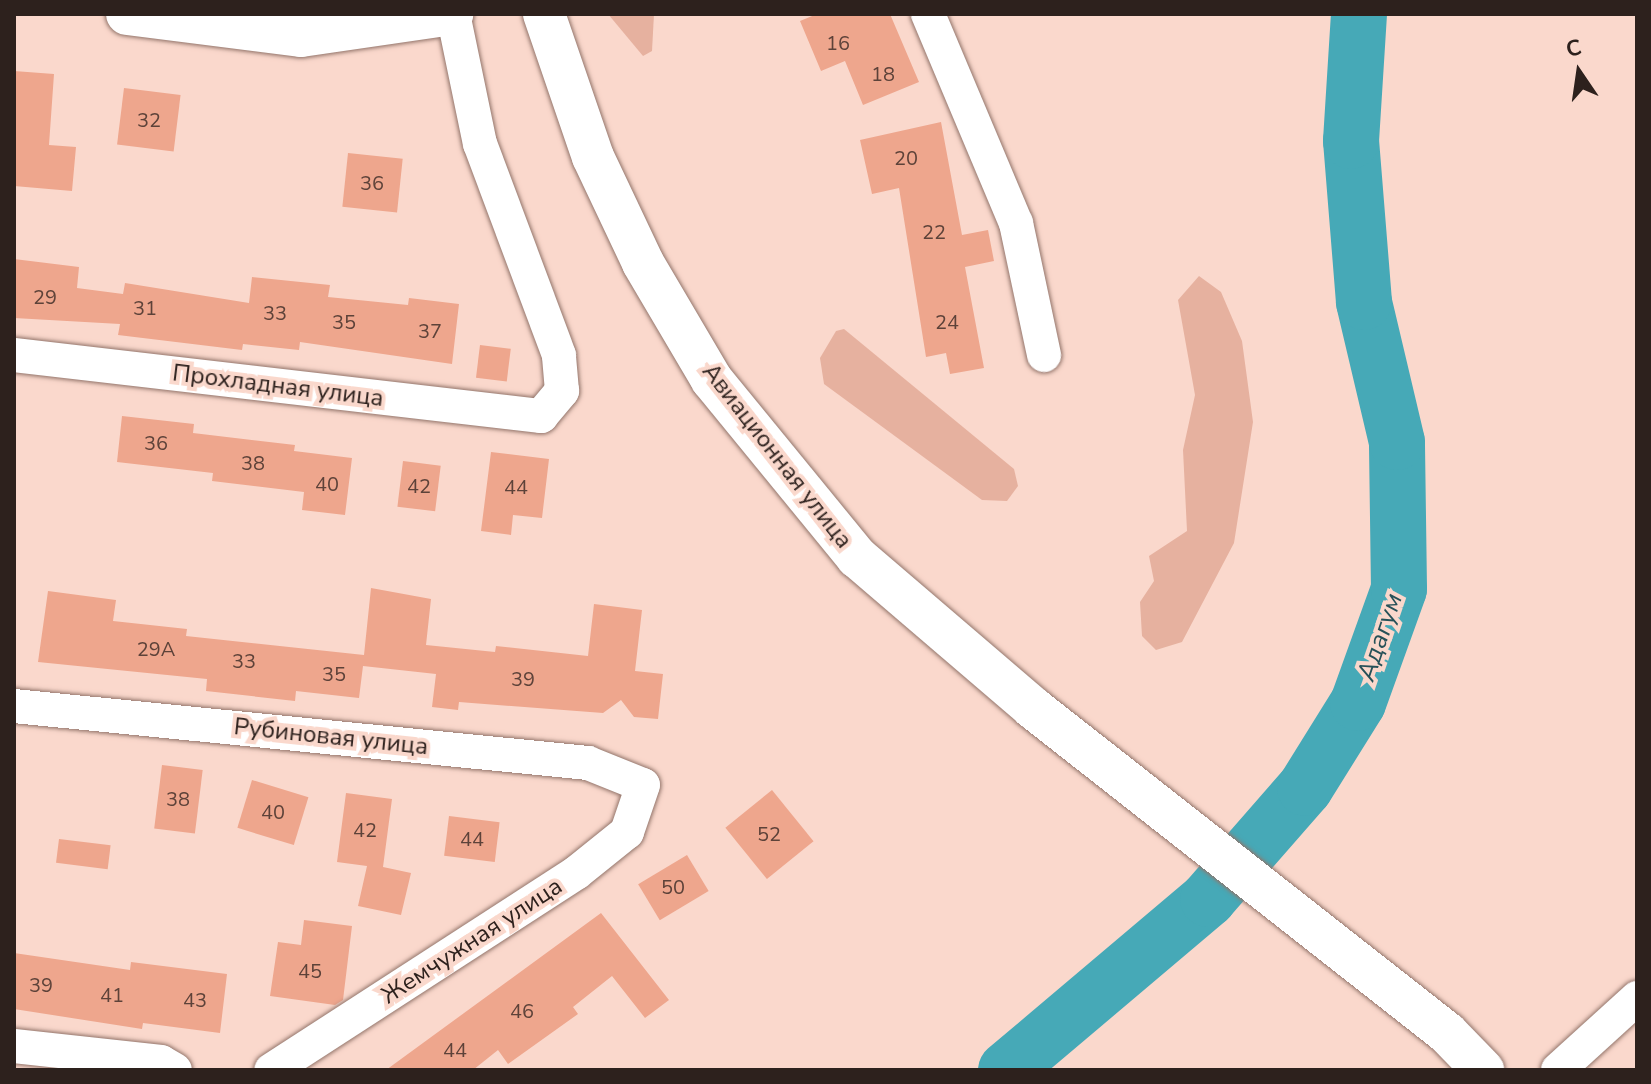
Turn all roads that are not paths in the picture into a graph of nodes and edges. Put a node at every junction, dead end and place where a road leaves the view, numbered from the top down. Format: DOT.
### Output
graph roads {
  1 [pos="127,14"];
  2 [pos="453,14"];
  3 [pos="544,14"];
  4 [pos="928,14"];
  5 [pos="14,355"];
  6 [pos="1044,355"];
  7 [pos="14,706"];
  8 [pos="643,785"];
  9 [pos="1637,998"];
  10 [pos="14,1046"];
  11 [pos="175,1070"];
  12 [pos="271,1070"];
  13 [pos="1483,1070"];
  14 [pos="1558,1070"];
  1 -- 2 [label="main road"];
  2 -- 5 [label="street, Прохладная улица"];
  3 -- 13 [label="main road, Авиационная улица"];
  4 -- 6 [label="street"];
  7 -- 8 [label="street, Рубиновая улица"];
  8 -- 12 [label="street, Жемчужная улица"];
  9 -- 14 [label="street"];
  10 -- 11 [label="street"];
}
